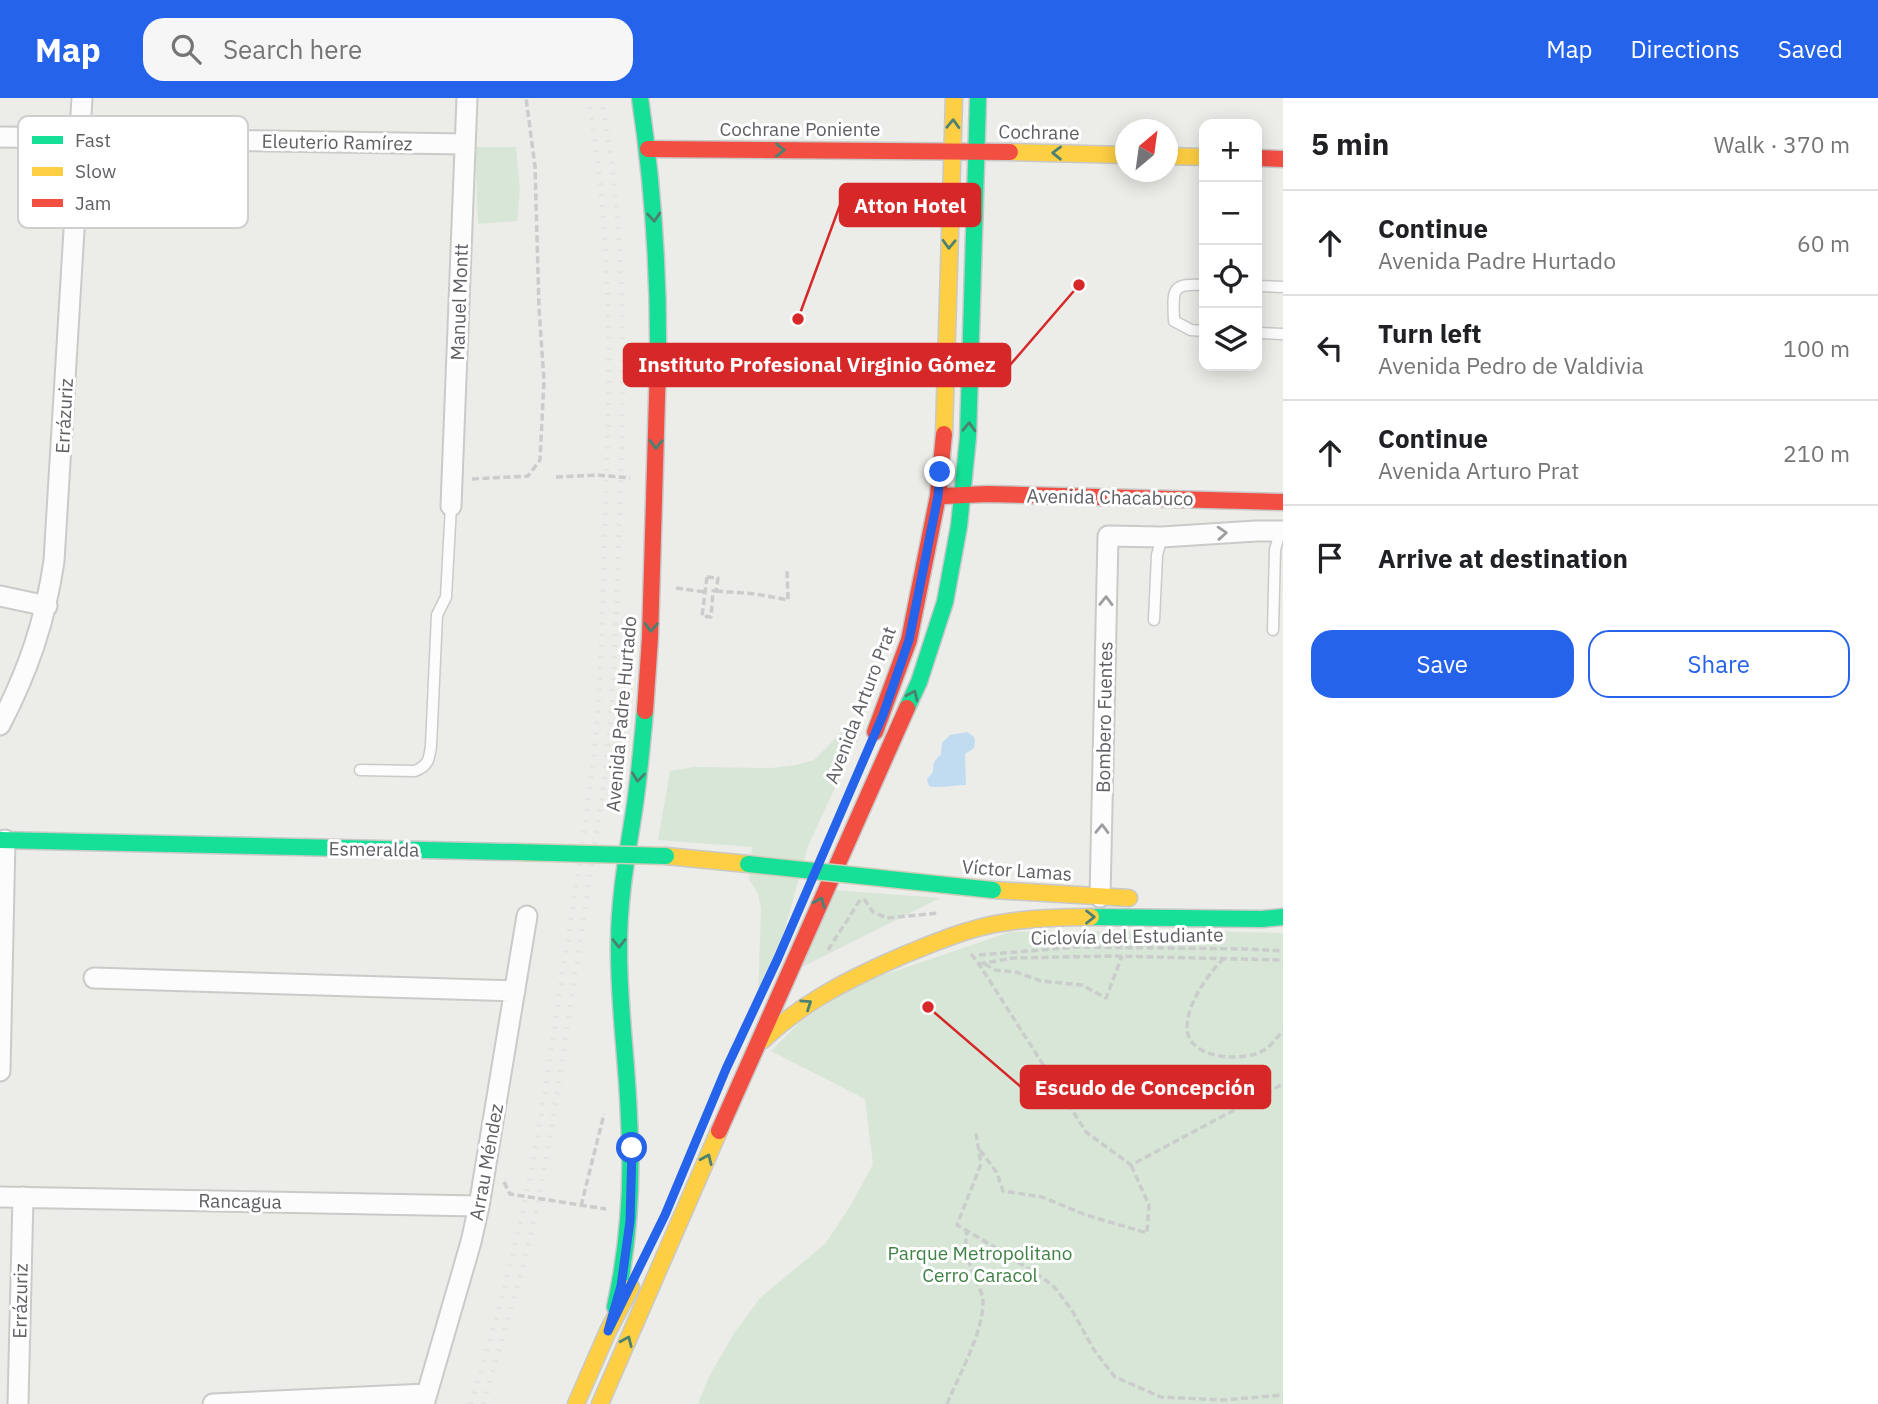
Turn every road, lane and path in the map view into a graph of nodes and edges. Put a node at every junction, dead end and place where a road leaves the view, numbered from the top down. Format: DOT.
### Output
graph roads {
  1 [pos="82,98"];
  2 [pos="467,98"];
  3 [pos="526,98"];
  4 [pos="640,98"];
  5 [pos="954,98"];
  6 [pos="978,98"];
  7 [pos="81,116"];
  8 [pos="0,136"];
  9 [pos="18,136"];
  10 [pos="248,140"];
  11 [pos="465,144"];
  12 [pos="648,149"];
  13 [pos="952,151"];
  14 [pos="976,151"];
  15 [pos="1115,155"];
  16 [pos="1178,156"];
  17 [pos="1199,157"];
  18 [pos="1262,158"];
  19 [pos="1283,159"];
  20 [pos="75,228"];
  21 [pos="1199,285"];
  22 [pos="1262,286"];
  23 [pos="1283,287"];
  24 [pos="1199,331"];
  25 [pos="1262,333"];
  26 [pos="1283,334"];
  27 [pos="556,477"];
  28 [pos="639,478"];
  29 [pos="452,485"];
  30 [pos="963,495"];
  31 [pos="938,496"];
  32 [pos="1283,502"];
  33 [pos="451,506"];
  34 [pos="1283,531"];
  35 [pos="1108,537"];
  36 [pos="1162,537"];
  37 [pos="787,569"];
  38 [pos="676,589"];
  39 [pos="716,591"];
  40 [pos="705,592"];
  41 [pos="0,596"];
  42 [pos="47,606"];
  43 [pos="1154,621"];
  44 [pos="1273,630"];
  45 [pos="0,725"];
  46 [pos="867,752"];
  47 [pos="360,770"];
  48 [pos="3,840"];
  49 [pos="825,851"];
  50 [pos="748,864"];
  51 [pos="809,887"];
  52 [pos="1100,897"];
  53 [pos="1140,898"];
  54 [pos="1266,903"];
  55 [pos="1283,905"];
  56 [pos="527,916"];
  57 [pos="1283,918"];
  58 [pos="1283,951"];
  59 [pos="972,956"];
  60 [pos="1122,956"];
  61 [pos="1224,958"];
  62 [pos="962,960"];
  63 [pos="1283,960"];
  64 [pos="981,963"];
  65 [pos="94,978"];
  66 [pos="515,991"];
  67 [pos="1283,1031"];
  68 [pos="755,1048"];
  69 [pos="0,1071"];
  70 [pos="1283,1084"];
  71 [pos="612,1112"];
  72 [pos="976,1132"];
  73 [pos="979,1148"];
  74 [pos="1131,1165"];
  75 [pos="502,1179"];
  76 [pos="0,1197"];
  77 [pos="23,1198"];
  78 [pos="479,1206"];
  79 [pos="581,1206"];
  80 [pos="612,1210"];
  81 [pos="967,1231"];
  82 [pos="639,1271"];
  83 [pos="608,1331"];
  84 [pos="1283,1395"];
  85 [pos="425,1399"];
  86 [pos="247,1403"];
  87 [pos="18,1404"];
  88 [pos="213,1404"];
  89 [pos="576,1404"];
  90 [pos="600,1404"];
  91 [pos="947,1404"];
  1 -- 7 [label="street, Errázuriz"];
  2 -- 11 [label="street, Manuel Montt"];
  3 -- 29 [label="path"];
  4 -- 12 [label="main road, Avenida Padre Hurtado"];
  13 -- 5 [label="main road, Avenida Arturo Prat, one-way"];
  6 -- 14 [label="main road"];
  8 -- 9 [label="street, Eleuterio Ramírez"];
  10 -- 11 [label="street, Eleuterio Ramírez"];
  11 -- 29 [label="street, Manuel Montt"];
  12 -- 13 [label="main road, Cochrane Poniente, one-way"];
  12 -- 83 [label="main road, Avenida Padre Hurtado, one-way"];
  13 -- 14 [label="main road, Cochrane"];
  13 -- 31 [label="main road, Avenida Arturo Prat, one-way"];
  15 -- 14 [label="main road, Cochrane, one-way"];
  30 -- 14 [label="main road, one-way"];
  16 -- 17 [label="main road"];
  18 -- 19 [label="main road"];
  20 -- 42 [label="street, Errázuriz"];
  21 -- 24 [label="lane"];
  22 -- 23 [label="lane"];
  25 -- 26 [label="lane"];
  27 -- 28 [label="path"];
  29 -- 33 [label="street, Manuel Montt"];
  30 -- 31 [label="main road, Avenida Chacabuco"];
  30 -- 32 [label="main road, Avenida Chacabuco"];
  68 -- 30 [label="main road, one-way"];
  31 -- 46 [label="main road, Avenida Arturo Prat"];
  33 -- 47 [label="lane"];
  36 -- 34 [label="street, Avenida Chacabuco, one-way"];
  34 -- 44 [label="lane"];
  35 -- 36 [label="street, Avenida Chacabuco"];
  52 -- 35 [label="street, Bombero Fuentes, one-way"];
  36 -- 43 [label="lane"];
  37 -- 39 [label="path"];
  38 -- 40 [label="path"];
  39 -- 40 [label="path"];
  39 -- 40 [label="path"];
  41 -- 42 [label="street"];
  42 -- 45 [label="street, Errázuriz"];
  48 -- 50 [label="main road, Esmeralda, bridge"];
  48 -- 69 [label="street"];
  49 -- 51 [label="main road"];
  50 -- 52 [label="main road, Víctor Lamas, bridge"];
  52 -- 53 [label="main road, Víctor Lamas"];
  54 -- 55 [label="main road"];
  56 -- 66 [label="street, Arrau Méndez"];
  68 -- 57 [label="main road, one-way"];
  58 -- 59 [label="path, Ciclovía del Estudiante"];
  59 -- 62 [label="path, Ciclovía del Estudiante"];
  59 -- 64 [label="path"];
  60 -- 61 [label="path"];
  60 -- 64 [label="path"];
  60 -- 64 [label="path"];
  61 -- 63 [label="path"];
  61 -- 67 [label="path"];
  64 -- 74 [label="path"];
  65 -- 66 [label="street"];
  66 -- 78 [label="street, Arrau Méndez"];
  90 -- 68 [label="main road, one-way"];
  70 -- 74 [label="path"];
  71 -- 79 [label="path"];
  72 -- 73 [label="path"];
  73 -- 74 [label="path"];
  73 -- 81 [label="path"];
  75 -- 79 [label="path"];
  76 -- 77 [label="street, Rancagua"];
  77 -- 78 [label="street, Rancagua"];
  77 -- 87 [label="street, Errázuriz"];
  78 -- 85 [label="street, Arrau Méndez"];
  79 -- 80 [label="path"];
  81 -- 84 [label="path"];
  81 -- 91 [label="path"];
  82 -- 83 [label="main road"];
  83 -- 89 [label="main road"];
  85 -- 86 [label="street"];
  86 -- 88 [label="street"];
}
